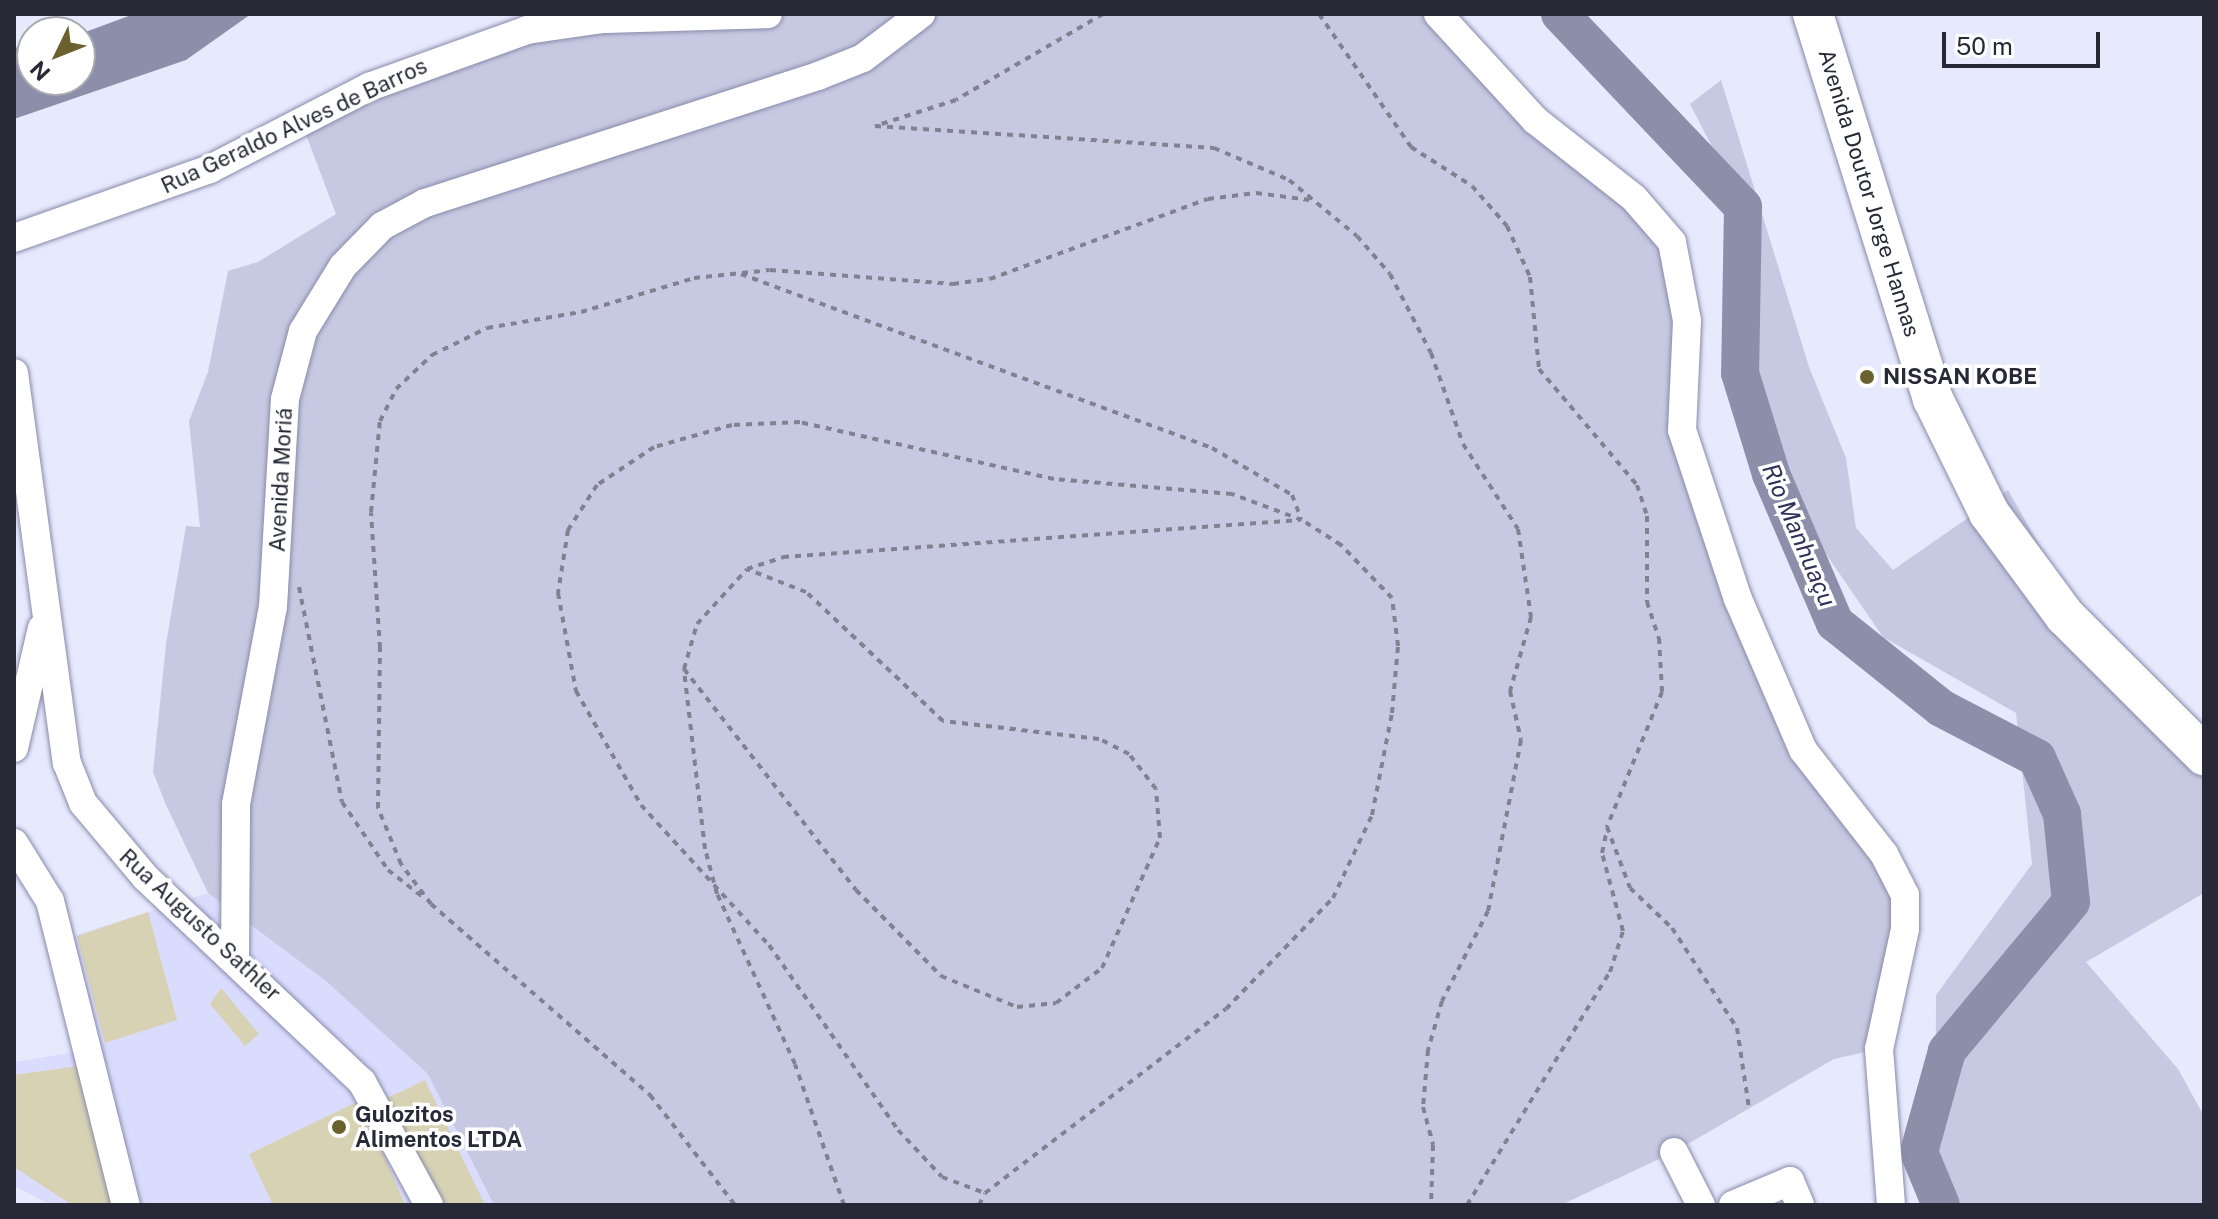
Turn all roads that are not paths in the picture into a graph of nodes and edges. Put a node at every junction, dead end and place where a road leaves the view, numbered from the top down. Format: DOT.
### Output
graph roads {
  1 [pos="768,14"];
  2 [pos="921,14"];
  3 [pos="1438,14"];
  4 [pos="1813,14"];
  5 [pos="14,238"];
  6 [pos="14,373"];
  7 [pos="46,607"];
  8 [pos="14,748"];
  9 [pos="2204,755"];
  10 [pos="14,843"];
  11 [pos="235,960"];
  12 [pos="1674,1152"];
  13 [pos="1795,1193"];
  14 [pos="126,1205"];
  15 [pos="429,1205"];
  16 [pos="1701,1205"];
  17 [pos="1733,1205"];
  18 [pos="1891,1205"];
  1 -- 5 [label="street, Rua Geraldo Alves de Barros"];
  2 -- 11 [label="street, Avenida Moriá"];
  3 -- 18 [label="street"];
  4 -- 9 [label="highway, Avenida Doutor Jorge Hannas"];
  6 -- 7 [label="street, Rua Augusto Sathler"];
  7 -- 8 [label="street"];
  7 -- 11 [label="street, Rua Augusto Sathler"];
  10 -- 14 [label="street"];
  11 -- 15 [label="street, Rua Augusto Sathler"];
  12 -- 16 [label="street"];
  13 -- 17 [label="street"];
}
